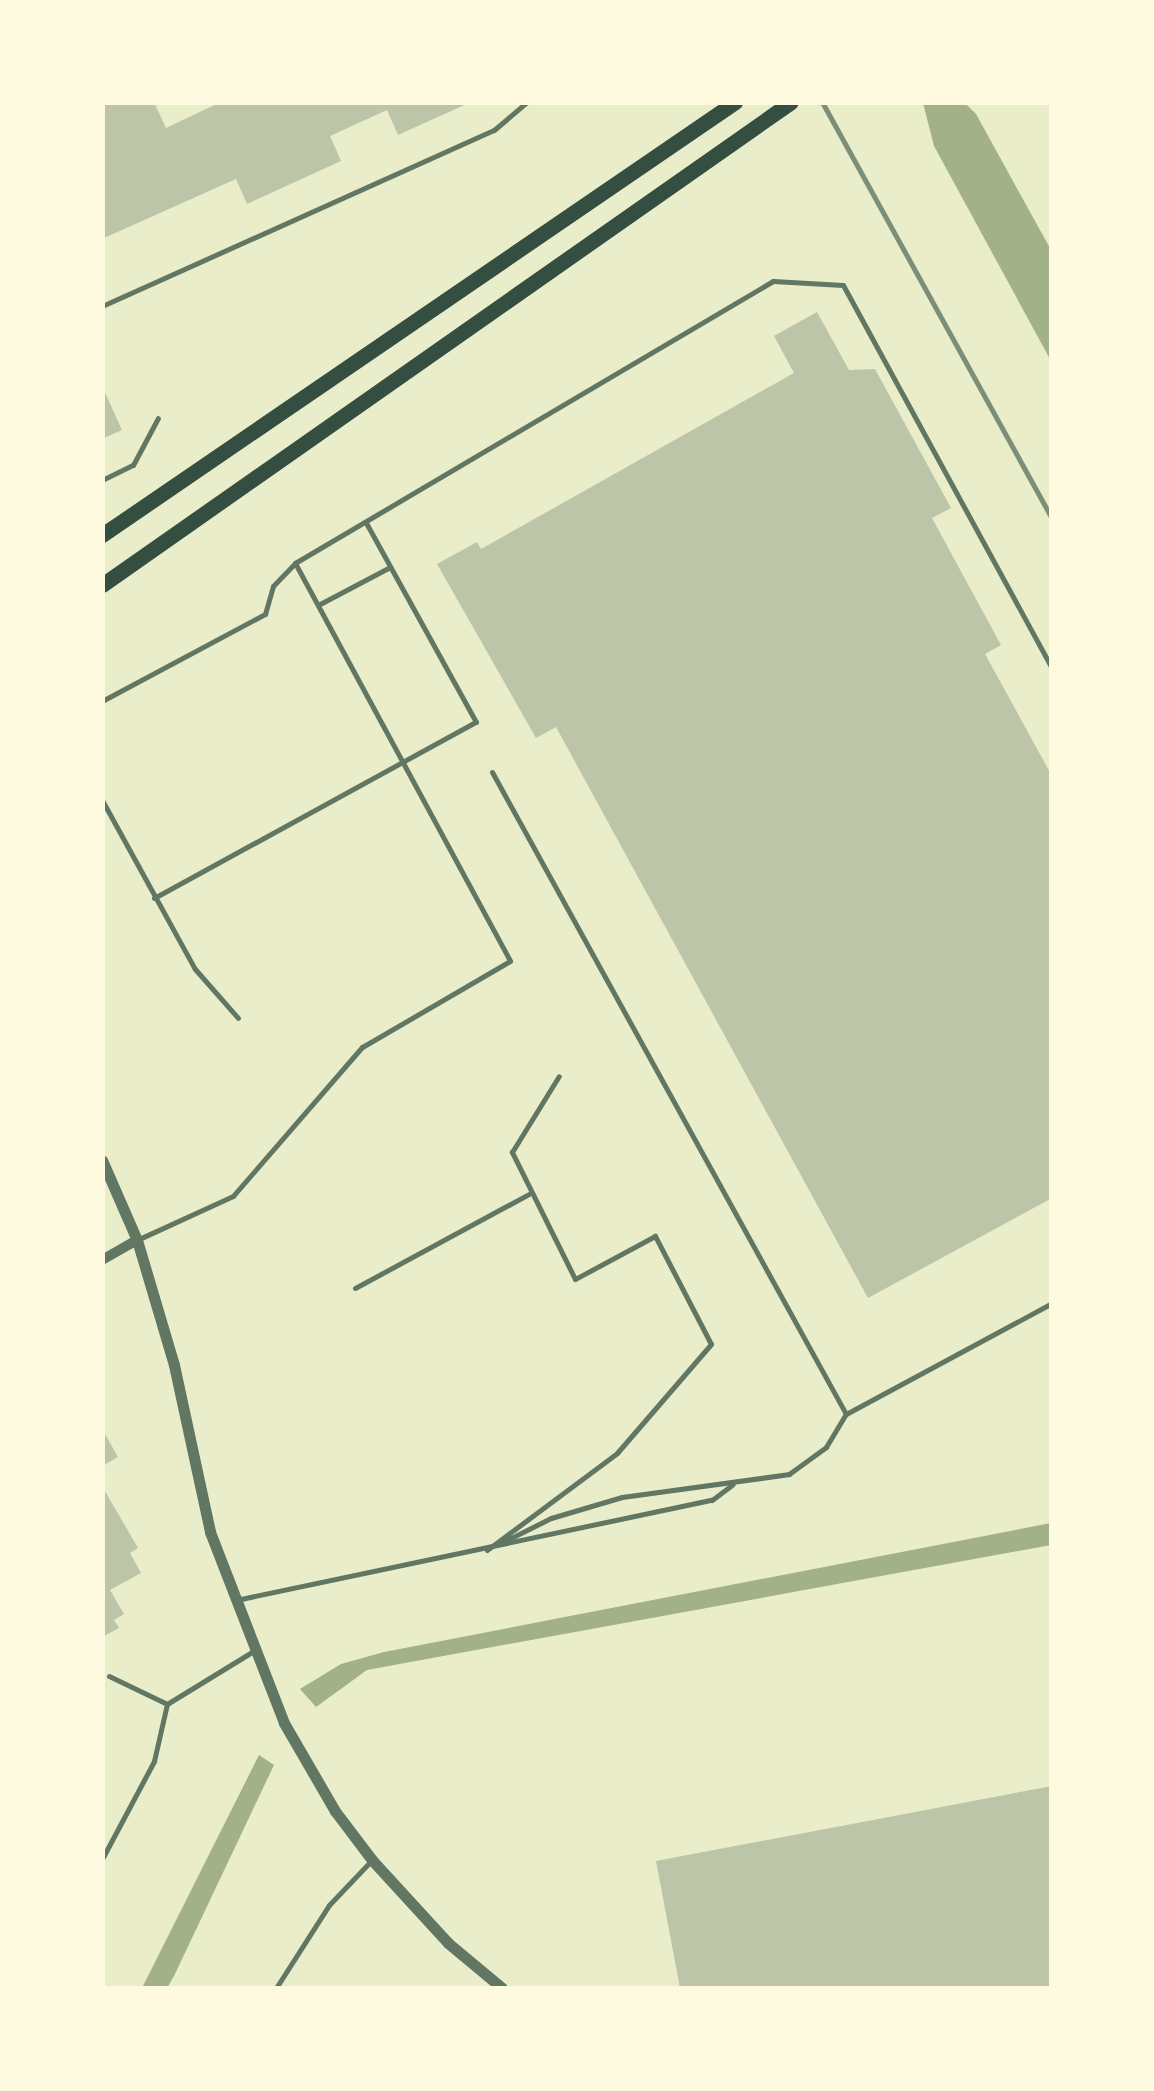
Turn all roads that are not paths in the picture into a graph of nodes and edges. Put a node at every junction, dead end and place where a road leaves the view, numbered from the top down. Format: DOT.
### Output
graph roads {
  1 [pos="527,102"];
  2 [pos="791,102"];
  3 [pos="731,105"];
  4 [pos="102,306"];
  5 [pos="158,418"];
  6 [pos="102,480"];
  7 [pos="366,524"];
  8 [pos="102,535"];
  9 [pos="295,563"];
  10 [pos="390,567"];
  11 [pos="102,585"];
  12 [pos="318,605"];
  13 [pos="1052,668"];
  14 [pos="102,701"];
  15 [pos="403,763"];
  16 [pos="492,772"];
  17 [pos="102,800"];
  18 [pos="154,898"];
  19 [pos="238,1018"];
  20 [pos="559,1076"];
  21 [pos="102,1160"];
  22 [pos="529,1194"];
  23 [pos="137,1240"];
  24 [pos="102,1260"];
  25 [pos="356,1288"];
  26 [pos="1052,1303"];
  27 [pos="846,1414"];
  28 [pos="732,1484"];
  29 [pos="487,1550"];
  30 [pos="233,1601"];
  31 [pos="252,1652"];
  32 [pos="109,1676"];
  33 [pos="166,1704"];
  34 [pos="103,1857"];
  35 [pos="372,1860"];
  36 [pos="276,1988"];
  37 [pos="502,1988"];
  1 -- 4 [label="lane"];
  2 -- 11 [label="main road"];
  3 -- 8 [label="main road"];
  5 -- 6 [label="lane"];
  7 -- 9 [label="lane"];
  7 -- 10 [label="lane"];
  7 -- 13 [label="lane"];
  9 -- 12 [label="lane"];
  9 -- 14 [label="lane"];
  10 -- 12 [label="lane"];
  10 -- 15 [label="lane"];
  12 -- 15 [label="lane"];
  15 -- 18 [label="lane"];
  15 -- 23 [label="lane"];
  16 -- 27 [label="lane"];
  17 -- 18 [label="lane"];
  18 -- 19 [label="lane"];
  20 -- 22 [label="lane"];
  21 -- 23 [label="street"];
  22 -- 25 [label="lane"];
  22 -- 29 [label="lane"];
  23 -- 24 [label="street"];
  23 -- 30 [label="street"];
  26 -- 27 [label="lane"];
  27 -- 28 [label="lane"];
  28 -- 29 [label="lane"];
  28 -- 29 [label="lane"];
  29 -- 30 [label="lane"];
  30 -- 31 [label="street"];
  31 -- 33 [label="lane"];
  31 -- 35 [label="street"];
  32 -- 33 [label="lane"];
  33 -- 34 [label="lane"];
  35 -- 36 [label="lane"];
  35 -- 37 [label="street"];
}
